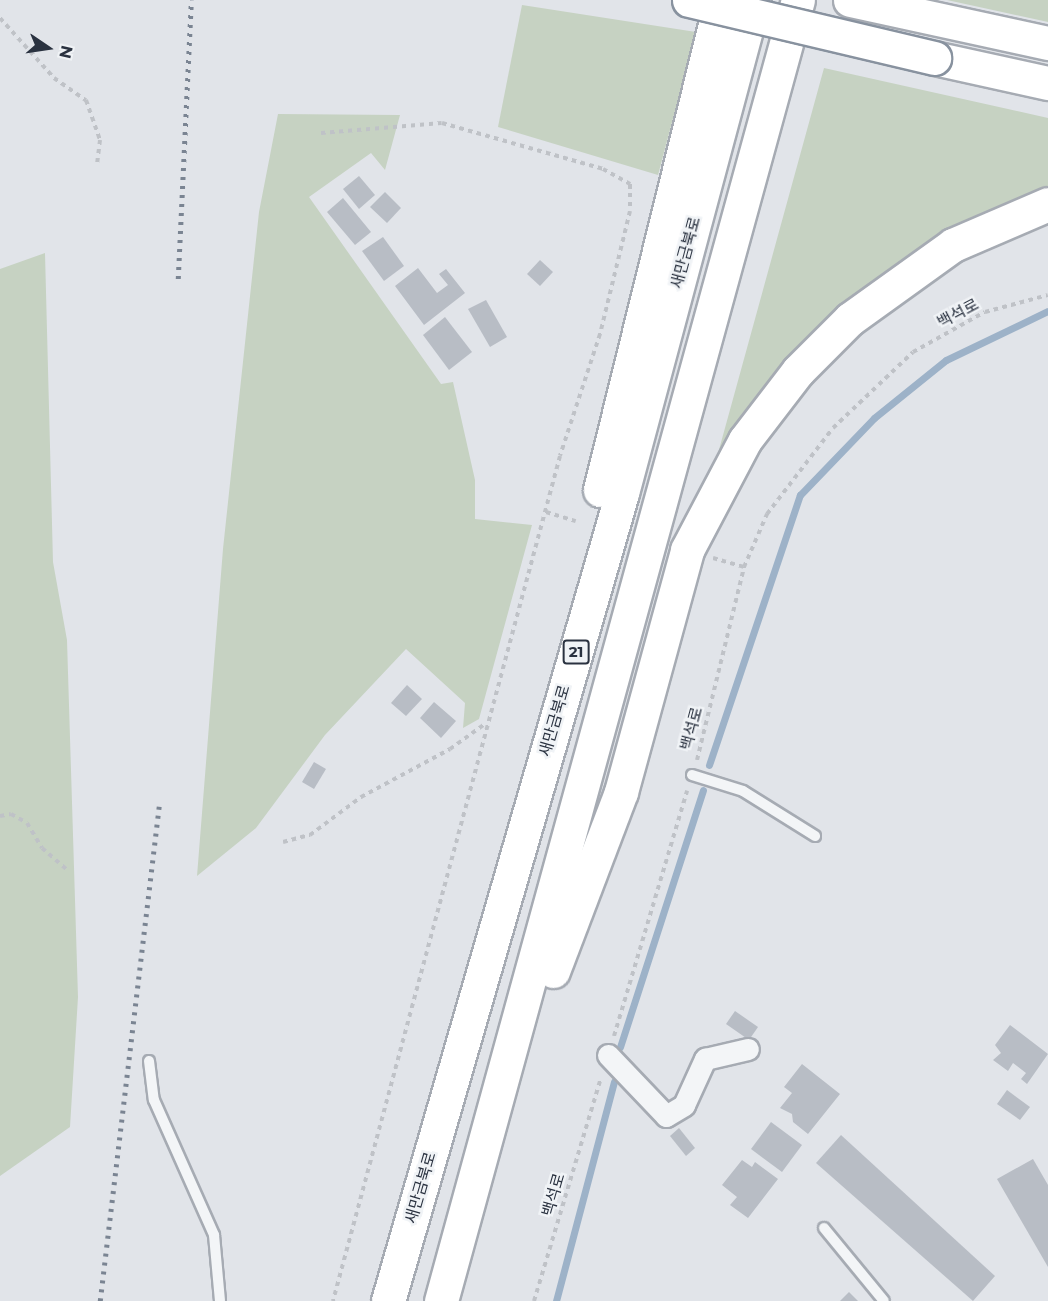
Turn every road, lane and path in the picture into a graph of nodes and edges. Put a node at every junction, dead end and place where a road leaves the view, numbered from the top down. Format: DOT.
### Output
graph roads {
  1 [pos="689,0"];
  2 [pos="721,0"];
  3 [pos="754,0"];
  4 [pos="798,0"];
  5 [pos="850,0"];
  6 [pos="0,18"];
  7 [pos="1048,43"];
  8 [pos="1048,83"];
  9 [pos="321,133"];
  10 [pos="97,165"];
  11 [pos="1048,204"];
  12 [pos="1048,296"];
  13 [pos="546,512"];
  14 [pos="576,521"];
  15 [pos="701,555"];
  16 [pos="744,567"];
  17 [pos="487,722"];
  18 [pos="692,775"];
  19 [pos="0,816"];
  20 [pos="815,836"];
  21 [pos="283,842"];
  22 [pos="66,869"];
  23 [pos="467,1025"];
  24 [pos="748,1049"];
  25 [pos="608,1055"];
  26 [pos="149,1061"];
  27 [pos="824,1228"];
  28 [pos="220,1301"];
  29 [pos="333,1301"];
  30 [pos="388,1301"];
  31 [pos="443,1301"];
  32 [pos="534,1301"];
  33 [pos="884,1301"];
  1 -- 8 [label="highway, bridge"];
  2 -- 23 [label="highway"];
  3 -- 23 [label="highway, 새만금북로 / 21"];
  4 -- 31 [label="highway"];
  5 -- 7 [label="highway"];
  6 -- 10 [label="path"];
  9 -- 13 [label="path"];
  11 -- 31 [label="highway"];
  12 -- 16 [label="path, 백석로"];
  13 -- 14 [label="path"];
  13 -- 17 [label="path"];
  15 -- 16 [label="path"];
  16 -- 18 [label="path, 백석로"];
  17 -- 21 [label="path"];
  17 -- 29 [label="path"];
  18 -- 20 [label="lane"];
  18 -- 25 [label="path, 백석로"];
  19 -- 22 [label="path"];
  23 -- 30 [label="highway, 새만금북로 / 21"];
  24 -- 25 [label="street"];
  25 -- 32 [label="path, 백석로"];
  26 -- 28 [label="lane"];
  27 -- 33 [label="lane"];
}
